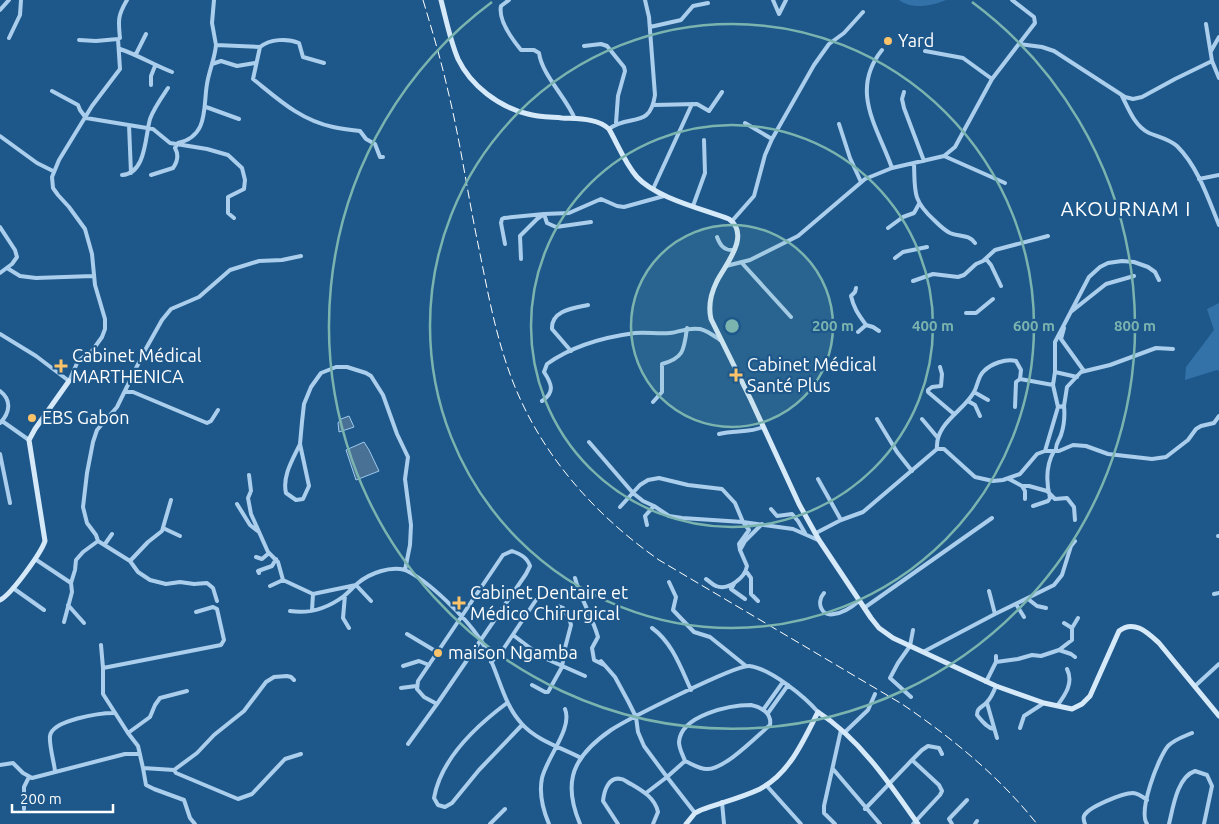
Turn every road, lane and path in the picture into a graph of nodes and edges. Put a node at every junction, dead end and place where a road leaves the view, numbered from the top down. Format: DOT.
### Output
graph roads {
  1 [pos="9,0"];
  2 [pos="21,0"];
  3 [pos="127,0"];
  4 [pos="214,0"];
  5 [pos="441,0"];
  6 [pos="508,0"];
  7 [pos="774,0"];
  8 [pos="786,0"];
  9 [pos="1012,0"];
  10 [pos="646,1"];
  11 [pos="708,3"];
  12 [pos="0,10"];
  13 [pos="863,12"];
  14 [pos="1206,24"];
  15 [pos="650,27"];
  16 [pos="146,34"];
  17 [pos="1219,37"];
  18 [pos="9,38"];
  19 [pos="118,39"];
  20 [pos="79,40"];
  21 [pos="1019,44"];
  22 [pos="216,45"];
  23 [pos="584,46"];
  24 [pos="260,47"];
  25 [pos="120,49"];
  26 [pos="882,50"];
  27 [pos="925,51"];
  28 [pos="1211,51"];
  29 [pos="136,54"];
  30 [pos="1212,61"];
  31 [pos="256,63"];
  32 [pos="324,63"];
  33 [pos="212,64"];
  34 [pos="154,66"];
  35 [pos="172,72"];
  36 [pos="1219,78"];
  37 [pos="992,79"];
  38 [pos="151,85"];
  39 [pos="168,88"];
  40 [pos="52,91"];
  41 [pos="722,92"];
  42 [pos="904,92"];
  43 [pos="1122,96"];
  44 [pos="692,104"];
  45 [pos="654,105"];
  46 [pos="206,106"];
  47 [pos="86,118"];
  48 [pos="238,119"];
  49 [pos="575,119"];
  50 [pos="616,123"];
  51 [pos="745,123"];
  52 [pos="839,124"];
  53 [pos="129,125"];
  54 [pos="149,128"];
  55 [pos="609,129"];
  56 [pos="0,136"];
  57 [pos="772,139"];
  58 [pos="704,140"];
  59 [pos="176,146"];
  60 [pos="944,156"];
  61 [pos="383,158"];
  62 [pos="924,161"];
  63 [pos="914,163"];
  64 [pos="892,168"];
  65 [pos="53,171"];
  66 [pos="131,173"];
  67 [pos="151,174"];
  68 [pos="122,175"];
  69 [pos="1219,175"];
  70 [pos="1199,178"];
  71 [pos="861,182"];
  72 [pos="1005,184"];
  73 [pos="653,189"];
  74 [pos="666,195"];
  75 [pos="919,204"];
  76 [pos="693,206"];
  77 [pos="544,214"];
  78 [pos="234,218"];
  79 [pos="732,221"];
  80 [pos="591,222"];
  81 [pos="1219,225"];
  82 [pos="0,227"];
  83 [pos="888,228"];
  84 [pos="1048,236"];
  85 [pos="717,237"];
  86 [pos="975,243"];
  87 [pos="505,244"];
  88 [pos="927,247"];
  89 [pos="734,250"];
  90 [pos="301,256"];
  91 [pos="895,258"];
  92 [pos="521,259"];
  93 [pos="986,259"];
  94 [pos="740,262"];
  95 [pos="726,266"];
  96 [pos="7,268"];
  97 [pos="0,273"];
  98 [pos="93,276"];
  99 [pos="1134,276"];
  100 [pos="1159,280"];
  101 [pos="914,281"];
  102 [pos="1002,286"];
  103 [pos="856,288"];
  104 [pos="993,298"];
  105 [pos="588,305"];
  106 [pos="966,313"];
  107 [pos="1070,314"];
  108 [pos="791,317"];
  109 [pos="866,326"];
  110 [pos="687,328"];
  111 [pos="879,331"];
  112 [pos="858,332"];
  113 [pos="0,334"];
  114 [pos="1056,338"];
  115 [pos="1061,339"];
  116 [pos="722,341"];
  117 [pos="1173,349"];
  118 [pos="571,351"];
  119 [pos="940,366"];
  120 [pos="1084,371"];
  121 [pos="1055,372"];
  122 [pos="1077,377"];
  123 [pos="1020,379"];
  124 [pos="69,380"];
  125 [pos="1053,385"];
  126 [pos="0,391"];
  127 [pos="126,392"];
  128 [pos="974,392"];
  129 [pos="968,400"];
  130 [pos="988,400"];
  131 [pos="542,401"];
  132 [pos="653,402"];
  133 [pos="1015,407"];
  134 [pos="1061,407"];
  135 [pos="218,410"];
  136 [pos="954,414"];
  137 [pos="980,416"];
  138 [pos="1219,416"];
  139 [pos="878,419"];
  140 [pos="922,419"];
  141 [pos="1,422"];
  142 [pos="763,427"];
  143 [pos="719,434"];
  144 [pos="938,438"];
  145 [pos="28,440"];
  146 [pos="589,442"];
  147 [pos="300,444"];
  148 [pos="937,449"];
  149 [pos="1045,451"];
  150 [pos="1055,451"];
  151 [pos="0,454"];
  152 [pos="912,471"];
  153 [pos="818,479"];
  154 [pos="1009,479"];
  155 [pos="1022,486"];
  156 [pos="251,491"];
  157 [pos="1048,492"];
  158 [pos="633,493"];
  159 [pos="1025,499"];
  160 [pos="171,500"];
  161 [pos="10,503"];
  162 [pos="237,504"];
  163 [pos="654,506"];
  164 [pos="1033,506"];
  165 [pos="620,507"];
  166 [pos="771,509"];
  167 [pos="992,518"];
  168 [pos="841,520"];
  169 [pos="1075,520"];
  170 [pos="743,522"];
  171 [pos="762,524"];
  172 [pos="647,525"];
  173 [pos="163,528"];
  174 [pos="259,532"];
  175 [pos="805,533"];
  176 [pos="816,533"];
  177 [pos="112,534"];
  178 [pos="180,536"];
  179 [pos="820,540"];
  180 [pos="1075,540"];
  181 [pos="98,541"];
  182 [pos="105,544"];
  183 [pos="740,550"];
  184 [pos="269,553"];
  185 [pos="256,557"];
  186 [pos="35,559"];
  187 [pos="130,560"];
  188 [pos="276,560"];
  189 [pos="405,570"];
  190 [pos="746,571"];
  191 [pos="260,573"];
  192 [pos="575,578"];
  193 [pos="706,579"];
  194 [pos="283,580"];
  195 [pos="669,582"];
  196 [pos="71,583"];
  197 [pos="736,583"];
  198 [pos="356,585"];
  199 [pos="270,586"];
  200 [pos="13,588"];
  201 [pos="989,591"];
  202 [pos="824,593"];
  203 [pos="313,594"];
  204 [pos="345,595"];
  205 [pos="745,599"];
  206 [pos="1028,599"];
  207 [pos="0,600"];
  208 [pos="371,600"];
  209 [pos="536,600"];
  210 [pos="217,601"];
  211 [pos="758,601"];
  212 [pos="859,601"];
  213 [pos="1016,604"];
  214 [pos="68,605"];
  215 [pos="557,606"];
  216 [pos="864,608"];
  217 [pos="1046,608"];
  218 [pos="44,610"];
  219 [pos="312,610"];
  220 [pos="290,611"];
  221 [pos="196,612"];
  222 [pos="995,614"];
  223 [pos="461,616"];
  224 [pos="1024,616"];
  225 [pos="1078,618"];
  226 [pos="64,622"];
  227 [pos="1064,623"];
  228 [pos="84,624"];
  229 [pos="349,628"];
  230 [pos="652,628"];
  231 [pos="1072,628"];
  232 [pos="913,630"];
  233 [pos="407,634"];
  234 [pos="513,635"];
  235 [pos="480,640"];
  236 [pos="101,645"];
  237 [pos="910,646"];
  238 [pos="1060,650"];
  239 [pos="437,652"];
  240 [pos="923,652"];
  241 [pos="996,656"];
  242 [pos="1075,657"];
  243 [pos="491,662"];
  244 [pos="996,662"];
  245 [pos="1219,664"];
  246 [pos="429,665"];
  247 [pos="403,666"];
  248 [pos="746,666"];
  249 [pos="562,667"];
  250 [pos="103,668"];
  251 [pos="1067,668"];
  252 [pos="585,676"];
  253 [pos="294,680"];
  254 [pos="783,682"];
  255 [pos="986,682"];
  256 [pos="532,685"];
  257 [pos="788,685"];
  258 [pos="416,686"];
  259 [pos="996,686"];
  260 [pos="1195,686"];
  261 [pos="401,688"];
  262 [pos="691,690"];
  263 [pos="187,691"];
  264 [pos="875,694"];
  265 [pos="911,697"];
  266 [pos="987,702"];
  267 [pos="1044,702"];
  268 [pos="506,703"];
  269 [pos="437,704"];
  270 [pos="1056,706"];
  271 [pos="565,709"];
  272 [pos="763,710"];
  273 [pos="818,712"];
  274 [pos="114,713"];
  275 [pos="768,714"];
  276 [pos="1219,716"];
  277 [pos="636,717"];
  278 [pos="522,725"];
  279 [pos="1020,728"];
  280 [pos="994,729"];
  281 [pos="842,731"];
  282 [pos="128,733"];
  283 [pos="1192,733"];
  284 [pos="997,738"];
  285 [pos="408,744"];
  286 [pos="556,745"];
  287 [pos="140,754"];
  288 [pos="302,754"];
  289 [pos="942,754"];
  290 [pos="581,758"];
  291 [pos="912,760"];
  292 [pos="685,761"];
  293 [pos="0,765"];
  294 [pos="143,768"];
  295 [pos="833,769"];
  296 [pos="174,770"];
  297 [pos="55,771"];
  298 [pos="29,777"];
  299 [pos="667,777"];
  300 [pos="889,783"];
  301 [pos="766,785"];
  302 [pos="646,794"];
  303 [pos="967,800"];
  304 [pos="1147,800"];
  305 [pos="722,802"];
  306 [pos="865,808"];
  307 [pos="24,809"];
  308 [pos="505,809"];
  309 [pos="695,813"];
  310 [pos="615,823"];
  311 [pos="916,823"];
  312 [pos="196,824"];
  313 [pos="490,824"];
  314 [pos="549,824"];
  315 [pos="578,824"];
  316 [pos="653,824"];
  317 [pos="686,824"];
  318 [pos="724,824"];
  319 [pos="802,824"];
  320 [pos="835,824"];
  321 [pos="880,824"];
  322 [pos="952,824"];
  323 [pos="1085,824"];
  324 [pos="1147,824"];
  325 [pos="1169,824"];
  326 [pos="1204,824"];
  1 -- 12 [label="street"];
  2 -- 18 [label="street"];
  3 -- 19 [label="street"];
  4 -- 22 [label="street"];
  5 -- 49 [label="street"];
  6 -- 49 [label="street"];
  7 -- 8 [label="street"];
  9 -- 21 [label="street"];
  10 -- 15 [label="street"];
  11 -- 15 [label="street"];
  13 -- 57 [label="street"];
  14 -- 28 [label="street"];
  15 -- 45 [label="street"];
  16 -- 29 [label="street"];
  17 -- 28 [label="street"];
  19 -- 20 [label="street"];
  19 -- 25 [label="street"];
  21 -- 37 [label="street"];
  21 -- 43 [label="street"];
  22 -- 24 [label="street"];
  22 -- 33 [label="street"];
  23 -- 50 [label="street"];
  24 -- 31 [label="street"];
  24 -- 32 [label="street"];
  25 -- 29 [label="street"];
  25 -- 47 [label="street"];
  26 -- 64 [label="street"];
  27 -- 37 [label="street"];
  28 -- 30 [label="street"];
  29 -- 34 [label="street"];
  30 -- 36 [label="street"];
  30 -- 43 [label="street"];
  31 -- 33 [label="street"];
  31 -- 61 [label="street"];
  33 -- 46 [label="street"];
  34 -- 35 [label="street"];
  34 -- 38 [label="street"];
  37 -- 60 [label="street"];
  39 -- 54 [label="street"];
  40 -- 47 [label="street"];
  41 -- 44 [label="street"];
  42 -- 62 [label="street"];
  43 -- 70 [label="street"];
  44 -- 45 [label="street"];
  44 -- 73 [label="street"];
  45 -- 50 [label="street"];
  46 -- 48 [label="street"];
  46 -- 59 [label="street"];
  47 -- 53 [label="street"];
  47 -- 65 [label="street"];
  49 -- 55 [label="street"];
  50 -- 55 [label="street"];
  51 -- 57 [label="street"];
  52 -- 71 [label="street"];
  53 -- 54 [label="street"];
  53 -- 66 [label="street"];
  54 -- 59 [label="street"];
  54 -- 66 [label="street"];
  55 -- 73 [label="street"];
  56 -- 65 [label="street"];
  57 -- 79 [label="street"];
  58 -- 76 [label="street"];
  59 -- 67 [label="street"];
  59 -- 78 [label="street"];
  60 -- 62 [label="street"];
  60 -- 72 [label="street"];
  62 -- 63 [label="street"];
  63 -- 64 [label="street"];
  63 -- 75 [label="street"];
  64 -- 71 [label="street"];
  65 -- 98 [label="street"];
  66 -- 68 [label="street"];
  69 -- 70 [label="street"];
  70 -- 81 [label="street"];
  71 -- 94 [label="street"];
  73 -- 74 [label="street"];
  74 -- 76 [label="street"];
  74 -- 77 [label="street"];
  75 -- 83 [label="street"];
  75 -- 86 [label="street"];
  76 -- 79 [label="street"];
  77 -- 80 [label="street"];
  77 -- 87 [label="street"];
  77 -- 92 [label="street"];
  79 -- 89 [label="street"];
  82 -- 96 [label="street"];
  84 -- 93 [label="street"];
  85 -- 89 [label="street"];
  88 -- 91 [label="street"];
  89 -- 95 [label="street"];
  90 -- 127 [label="street"];
  93 -- 101 [label="street"];
  93 -- 102 [label="street"];
  94 -- 95 [label="street"];
  94 -- 108 [label="street"];
  95 -- 116 [label="street"];
  96 -- 97 [label="street"];
  96 -- 98 [label="street"];
  98 -- 124 [label="street"];
  99 -- 107 [label="street"];
  100 -- 107 [label="street"];
  103 -- 109 [label="street"];
  104 -- 106 [label="street"];
  105 -- 118 [label="street"];
  107 -- 114 [label="street"];
  107 -- 115 [label="street"];
  109 -- 111 [label="street"];
  109 -- 112 [label="street"];
  110 -- 116 [label="street"];
  110 -- 118 [label="street"];
  110 -- 132 [label="street"];
  113 -- 124 [label="street"];
  114 -- 115 [label="street"];
  114 -- 121 [label="street"];
  115 -- 120 [label="street"];
  116 -- 142 [label="street"];
  117 -- 120 [label="street"];
  118 -- 131 [label="street"];
  119 -- 136 [label="street"];
  120 -- 122 [label="street"];
  121 -- 122 [label="street"];
  121 -- 125 [label="street"];
  122 -- 134 [label="street"];
  123 -- 125 [label="street"];
  123 -- 128 [label="street"];
  123 -- 133 [label="street"];
  124 -- 145 [label="street"];
  125 -- 134 [label="street"];
  126 -- 141 [label="street"];
  127 -- 135 [label="street"];
  127 -- 181 [label="street"];
  128 -- 129 [label="street"];
  128 -- 130 [label="street"];
  129 -- 136 [label="street"];
  129 -- 137 [label="street"];
  134 -- 149 [label="street"];
  134 -- 150 [label="street"];
  136 -- 144 [label="street"];
  138 -- 150 [label="street"];
  139 -- 152 [label="street"];
  140 -- 144 [label="street"];
  141 -- 145 [label="street"];
  142 -- 143 [label="street"];
  142 -- 176 [label="street"];
  144 -- 148 [label="street"];
  145 -- 186 [label="street"];
  146 -- 158 [label="street"];
  147 -- 147 [label="street"];
  147 -- 189 [label="street"];
  148 -- 152 [label="street"];
  148 -- 154 [label="street"];
  149 -- 150 [label="street"];
  149 -- 154 [label="street"];
  150 -- 157 [label="street"];
  151 -- 161 [label="street"];
  152 -- 168 [label="street"];
  153 -- 168 [label="street"];
  154 -- 155 [label="street"];
  155 -- 157 [label="street"];
  155 -- 159 [label="street"];
  156 -- 174 [label="street"];
  157 -- 164 [label="street"];
  157 -- 169 [label="street"];
  158 -- 163 [label="street"];
  158 -- 165 [label="street"];
  158 -- 170 [label="street"];
  160 -- 173 [label="street"];
  162 -- 174 [label="street"];
  163 -- 170 [label="street"];
  163 -- 172 [label="street"];
  166 -- 175 [label="street"];
  167 -- 216 [label="street"];
  168 -- 176 [label="street"];
  170 -- 171 [label="street"];
  170 -- 183 [label="street"];
  171 -- 175 [label="street"];
  171 -- 183 [label="street"];
  173 -- 178 [label="street"];
  173 -- 187 [label="street"];
  174 -- 184 [label="street"];
  175 -- 179 [label="street"];
  176 -- 179 [label="street"];
  177 -- 182 [label="street"];
  179 -- 212 [label="street"];
  180 -- 206 [label="street"];
  181 -- 182 [label="street"];
  181 -- 196 [label="street"];
  182 -- 187 [label="street"];
  183 -- 190 [label="street"];
  184 -- 185 [label="street"];
  184 -- 188 [label="street"];
  186 -- 196 [label="street"];
  186 -- 200 [label="street"];
  187 -- 210 [label="street"];
  188 -- 191 [label="street"];
  188 -- 194 [label="street"];
  189 -- 198 [label="street"];
  189 -- 223 [label="street"];
  190 -- 197 [label="street"];
  190 -- 211 [label="street"];
  192 -- 277 [label="street"];
  193 -- 197 [label="street"];
  194 -- 199 [label="street"];
  194 -- 203 [label="street"];
  195 -- 248 [label="street"];
  196 -- 214 [label="street"];
  197 -- 205 [label="street"];
  198 -- 203 [label="street"];
  198 -- 204 [label="street"];
  198 -- 208 [label="street"];
  200 -- 207 [label="street"];
  200 -- 218 [label="street"];
  201 -- 222 [label="street"];
  202 -- 212 [label="street"];
  203 -- 219 [label="street"];
  204 -- 219 [label="street"];
  204 -- 229 [label="street"];
  206 -- 213 [label="street"];
  206 -- 217 [label="street"];
  209 -- 234 [label="street"];
  212 -- 216 [label="street"];
  213 -- 222 [label="street"];
  213 -- 224 [label="street"];
  214 -- 226 [label="street"];
  214 -- 228 [label="street"];
  215 -- 249 [label="street"];
  216 -- 237 [label="street"];
  219 -- 220 [label="street"];
  221 -- 250 [label="street"];
  222 -- 240 [label="street"];
  223 -- 235 [label="street"];
  223 -- 235 [label="street"];
  223 -- 239 [label="street"];
  225 -- 231 [label="street"];
  227 -- 231 [label="street"];
  230 -- 262 [label="street"];
  231 -- 238 [label="street"];
  232 -- 237 [label="street"];
  233 -- 239 [label="street"];
  234 -- 243 [label="street"];
  234 -- 249 [label="street"];
  235 -- 243 [label="street"];
  235 -- 269 [label="street"];
  236 -- 250 [label="street"];
  237 -- 240 [label="street"];
  237 -- 265 [label="street"];
  238 -- 242 [label="street"];
  238 -- 244 [label="street"];
  239 -- 246 [label="street"];
  240 -- 255 [label="street"];
  241 -- 244 [label="street"];
  243 -- 268 [label="street"];
  244 -- 255 [label="street"];
  245 -- 260 [label="street"];
  246 -- 247 [label="street"];
  246 -- 258 [label="street"];
  248 -- 254 [label="street"];
  248 -- 262 [label="street"];
  249 -- 252 [label="street"];
  249 -- 256 [label="street"];
  250 -- 274 [label="street"];
  251 -- 270 [label="street"];
  253 -- 296 [label="street"];
  254 -- 257 [label="street"];
  254 -- 272 [label="street"];
  255 -- 259 [label="street"];
  257 -- 273 [label="street"];
  257 -- 275 [label="street"];
  258 -- 261 [label="street"];
  258 -- 269 [label="street"];
  259 -- 266 [label="street"];
  259 -- 267 [label="street"];
  260 -- 270 [label="street"];
  260 -- 276 [label="street"];
  262 -- 277 [label="street"];
  263 -- 282 [label="street"];
  264 -- 281 [label="street"];
  266 -- 280 [label="street"];
  266 -- 280 [label="street"];
  267 -- 270 [label="street"];
  267 -- 279 [label="street"];
  268 -- 278 [label="street"];
  268 -- 278 [label="street"];
  269 -- 285 [label="street"];
  271 -- 286 [label="street"];
  272 -- 275 [label="street"];
  272 -- 292 [label="street"];
  273 -- 281 [label="street"];
  273 -- 301 [label="street"];
  274 -- 282 [label="street"];
  274 -- 297 [label="street"];
  275 -- 292 [label="street"];
  277 -- 290 [label="street"];
  277 -- 299 [label="street"];
  278 -- 286 [label="street"];
  280 -- 284 [label="street"];
  281 -- 295 [label="street"];
  281 -- 300 [label="street"];
  282 -- 287 [label="street"];
  283 -- 304 [label="street"];
  286 -- 290 [label="street"];
  286 -- 314 [label="street"];
  287 -- 294 [label="street"];
  287 -- 297 [label="street"];
  288 -- 296 [label="street"];
  289 -- 291 [label="street"];
  290 -- 315 [label="street"];
  291 -- 300 [label="street"];
  291 -- 311 [label="street"];
  292 -- 299 [label="street"];
  293 -- 298 [label="street"];
  294 -- 296 [label="street"];
  294 -- 312 [label="street"];
  295 -- 306 [label="street"];
  295 -- 320 [label="street"];
  297 -- 298 [label="street"];
  298 -- 307 [label="street"];
  299 -- 302 [label="street"];
  299 -- 309 [label="street"];
  300 -- 306 [label="street"];
  300 -- 311 [label="street"];
  301 -- 305 [label="street"];
  301 -- 319 [label="street"];
  302 -- 310 [label="street"];
  302 -- 316 [label="street"];
  303 -- 322 [label="street"];
  304 -- 323 [label="street"];
  304 -- 324 [label="street"];
  305 -- 309 [label="street"];
  305 -- 318 [label="street"];
  306 -- 321 [label="street"];
  308 -- 313 [label="street"];
  309 -- 317 [label="street"];
  325 -- 326 [label="street"];
}
